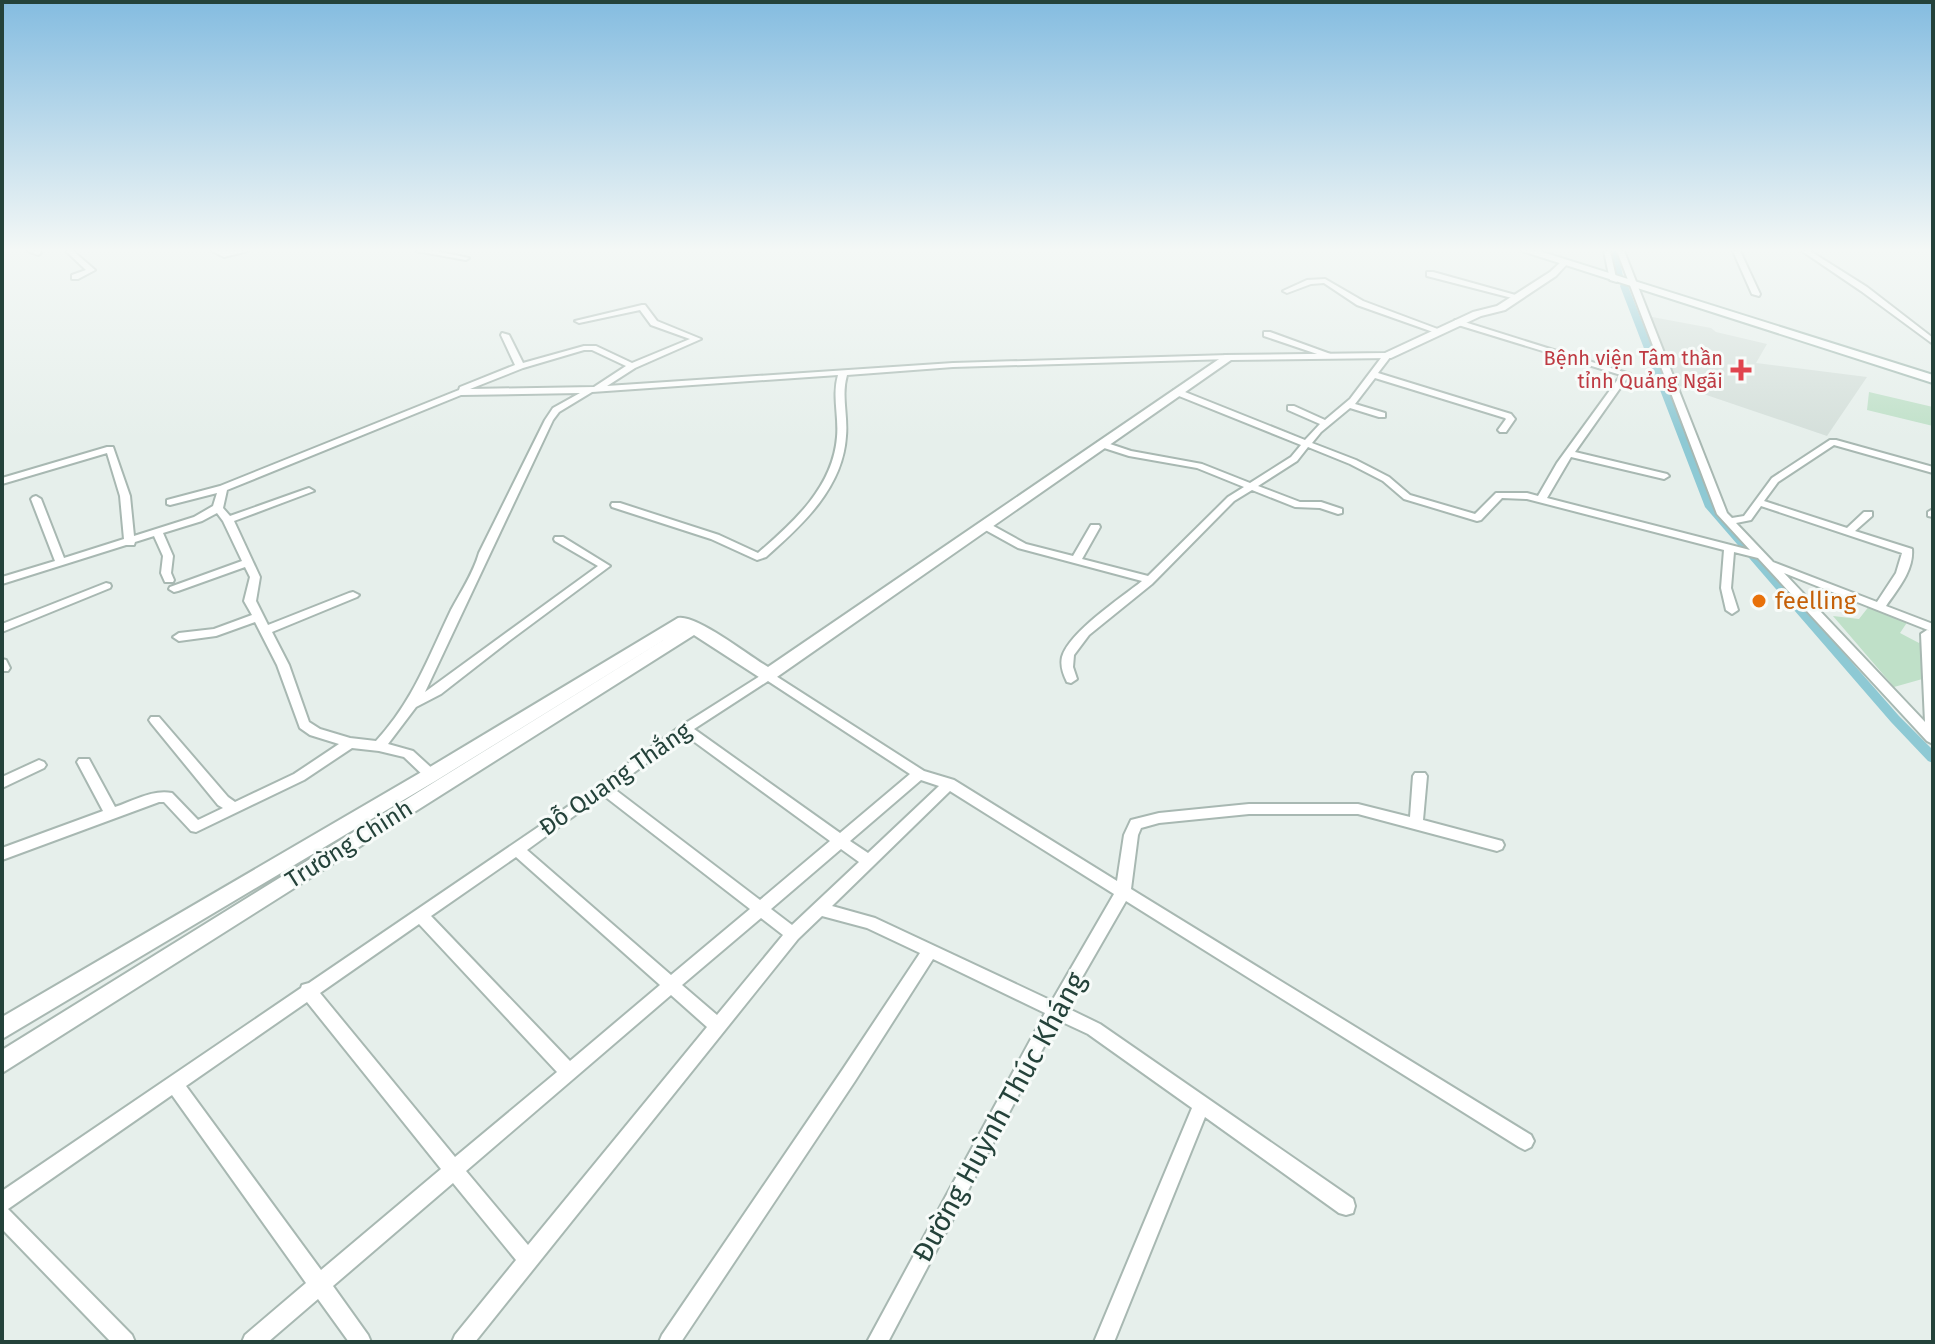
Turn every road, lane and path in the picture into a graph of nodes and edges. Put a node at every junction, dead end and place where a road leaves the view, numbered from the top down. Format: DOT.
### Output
graph roads {
  1 [pos="612,314"];
  2 [pos="647,314"];
  3 [pos="1390,314"];
  4 [pos="1483,314"];
  5 [pos="1643,314"];
  6 [pos="1724,314"];
  7 [pos="1895,314"];
  8 [pos="579,321"];
  9 [pos="1458,322"];
  10 [pos="1439,331"];
  11 [pos="1267,334"];
  12 [pos="505,335"];
  13 [pos="1933,342"];
  14 [pos="1332,356"];
  15 [pos="1387,356"];
  16 [pos="1229,357"];
  17 [pos="520,366"];
  18 [pos="632,366"];
  19 [pos="843,373"];
  20 [pos="1375,375"];
  21 [pos="1933,379"];
  22 [pos="593,390"];
  23 [pos="460,392"];
  24 [pos="1177,392"];
  25 [pos="1350,405"];
  26 [pos="1291,408"];
  27 [pos="1382,415"];
  28 [pos="1327,424"];
  29 [pos="1503,430"];
  30 [pos="1101,444"];
  31 [pos="1306,445"];
  32 [pos="1571,454"];
  33 [pos="1933,470"];
  34 [pos="1664,476"];
  35 [pos="2,481"];
  36 [pos="1249,484"];
  37 [pos="223,488"];
  38 [pos="309,491"];
  39 [pos="1542,498"];
  40 [pos="36,499"];
  41 [pos="170,502"];
  42 [pos="1757,502"];
  43 [pos="616,505"];
  44 [pos="218,508"];
  45 [pos="1338,511"];
  46 [pos="1868,514"];
  47 [pos="228,520"];
  48 [pos="1729,522"];
  49 [pos="984,525"];
  50 [pos="1095,527"];
  51 [pos="1850,530"];
  52 [pos="158,533"];
  53 [pos="559,539"];
  54 [pos="130,543"];
  55 [pos="1733,549"];
  56 [pos="1761,558"];
  57 [pos="1075,561"];
  58 [pos="248,562"];
  59 [pos="61,563"];
  60 [pos="1150,580"];
  61 [pos="2,581"];
  62 [pos="106,586"];
  63 [pos="353,595"];
  64 [pos="1880,606"];
  65 [pos="1732,610"];
  66 [pos="258,617"];
  67 [pos="690,624"];
  68 [pos="2,628"];
  69 [pos="265,631"];
  70 [pos="1930,631"];
  71 [pos="179,637"];
  72 [pos="768,675"];
  73 [pos="1071,679"];
  74 [pos="415,703"];
  75 [pos="155,720"];
  76 [pos="685,729"];
  77 [pos="1933,739"];
  78 [pos="350,743"];
  79 [pos="379,746"];
  80 [pos="84,762"];
  81 [pos="39,765"];
  82 [pos="919,774"];
  83 [pos="431,775"];
  84 [pos="1420,776"];
  85 [pos="2,783"];
  86 [pos="949,784"];
  87 [pos="603,788"];
  88 [pos="233,807"];
  89 [pos="112,815"];
  90 [pos="1416,823"];
  91 [pos="840,843"];
  92 [pos="1497,845"];
  93 [pos="517,849"];
  94 [pos="2,854"];
  95 [pos="868,861"];
  96 [pos="1123,892"];
  97 [pos="761,909"];
  98 [pos="819,909"];
  99 [pos="420,915"];
  100 [pos="793,934"];
  101 [pos="930,950"];
  102 [pos="672,987"];
  103 [pos="308,990"];
  104 [pos="1054,1012"];
  105 [pos="716,1025"];
  106 [pos="2,1029"];
  107 [pos="2,1062"];
  108 [pos="568,1071"];
  109 [pos="174,1083"];
  110 [pos="1201,1106"];
  111 [pos="1525,1141"];
  112 [pos="455,1169"];
  113 [pos="2,1202"];
  114 [pos="1346,1206"];
  115 [pos="2,1216"];
  116 [pos="527,1259"];
  117 [pos="319,1285"];
  118 [pos="125,1342"];
  119 [pos="252,1342"];
  120 [pos="361,1342"];
  121 [pos="462,1342"];
  122 [pos="669,1342"];
  123 [pos="877,1342"];
  124 [pos="1104,1342"];
  1 -- 8 [label="street"];
  2 -- 18 [label="street"];
  3 -- 10 [label="street"];
  4 -- 9 [label="street"];
  5 -- 48 [label="street"];
  6 -- 21 [label="main road"];
  7 -- 13 [label="street"];
  9 -- 10 [label="street"];
  9 -- 32 [label="street"];
  10 -- 15 [label="street"];
  11 -- 14 [label="street"];
  12 -- 17 [label="street"];
  14 -- 15 [label="street"];
  14 -- 16 [label="street"];
  15 -- 20 [label="street"];
  16 -- 19 [label="street"];
  16 -- 24 [label="street, Đỗ Quang Thắng"];
  17 -- 18 [label="street"];
  17 -- 23 [label="street"];
  18 -- 22 [label="street"];
  19 -- 22 [label="street"];
  19 -- 43 [label="street"];
  20 -- 25 [label="street"];
  20 -- 29 [label="street"];
  22 -- 23 [label="street"];
  22 -- 74 [label="street"];
  23 -- 37 [label="street"];
  24 -- 30 [label="street, Đỗ Quang Thắng"];
  24 -- 31 [label="street"];
  25 -- 27 [label="street"];
  25 -- 28 [label="street"];
  26 -- 28 [label="street"];
  28 -- 31 [label="street"];
  30 -- 36 [label="street"];
  30 -- 49 [label="street, Đỗ Quang Thắng"];
  31 -- 36 [label="street"];
  31 -- 39 [label="street"];
  32 -- 34 [label="street"];
  32 -- 39 [label="street"];
  33 -- 42 [label="street"];
  35 -- 54 [label="street"];
  36 -- 45 [label="street"];
  36 -- 60 [label="street"];
  37 -- 41 [label="street"];
  37 -- 44 [label="street"];
  38 -- 47 [label="street"];
  39 -- 55 [label="street"];
  40 -- 59 [label="street"];
  42 -- 48 [label="street"];
  42 -- 51 [label="street"];
  44 -- 47 [label="street"];
  44 -- 52 [label="street"];
  46 -- 51 [label="street"];
  47 -- 58 [label="street"];
  48 -- 56 [label="street"];
  49 -- 57 [label="street"];
  49 -- 72 [label="street, Đỗ Quang Thắng"];
  50 -- 57 [label="street"];
  51 -- 64 [label="street"];
  52 -- 54 [label="street"];
  52 -- 58 [label="street"];
  53 -- 74 [label="street"];
  54 -- 59 [label="street"];
  55 -- 56 [label="street"];
  55 -- 65 [label="street"];
  56 -- 64 [label="street"];
  56 -- 77 [label="street"];
  57 -- 60 [label="street"];
  58 -- 66 [label="street"];
  59 -- 61 [label="street"];
  60 -- 73 [label="street"];
  62 -- 68 [label="street"];
  63 -- 69 [label="street"];
  64 -- 70 [label="street"];
  66 -- 69 [label="street"];
  66 -- 71 [label="street"];
  67 -- 72 [label="street"];
  67 -- 83 [label="street, Trường Chinh"];
  67 -- 107 [label="street, Trường Chinh"];
  69 -- 78 [label="street"];
  70 -- 77 [label="street"];
  72 -- 76 [label="street, Đỗ Quang Thắng"];
  72 -- 82 [label="street"];
  74 -- 79 [label="street"];
  75 -- 88 [label="street"];
  76 -- 87 [label="street, Đỗ Quang Thắng"];
  76 -- 91 [label="street"];
  78 -- 79 [label="street"];
  78 -- 88 [label="street"];
  79 -- 83 [label="street"];
  80 -- 89 [label="street"];
  81 -- 85 [label="street"];
  82 -- 86 [label="street"];
  82 -- 91 [label="street"];
  83 -- 106 [label="street, Trường Chinh"];
  84 -- 90 [label="street"];
  86 -- 95 [label="street"];
  86 -- 96 [label="street"];
  87 -- 93 [label="street, Đỗ Quang Thắng"];
  87 -- 97 [label="street"];
  88 -- 89 [label="street"];
  89 -- 94 [label="street"];
  90 -- 92 [label="street"];
  90 -- 96 [label="street, Đường Huỳnh Thúc Kháng"];
  91 -- 95 [label="street"];
  91 -- 97 [label="street"];
  93 -- 99 [label="street, Đỗ Quang Thắng"];
  93 -- 102 [label="street"];
  95 -- 98 [label="street"];
  96 -- 104 [label="street, Đường Huỳnh Thúc Kháng"];
  96 -- 111 [label="street"];
  97 -- 100 [label="street"];
  97 -- 102 [label="street"];
  98 -- 100 [label="street"];
  98 -- 101 [label="street"];
  99 -- 103 [label="street, Đỗ Quang Thắng"];
  99 -- 108 [label="street"];
  100 -- 105 [label="street"];
  101 -- 104 [label="street"];
  101 -- 122 [label="street"];
  102 -- 105 [label="street"];
  102 -- 108 [label="street"];
  103 -- 109 [label="street, Đỗ Quang Thắng"];
  103 -- 112 [label="street"];
  104 -- 110 [label="street"];
  104 -- 123 [label="street, Đường Huỳnh Thúc Kháng"];
  105 -- 116 [label="street"];
  108 -- 112 [label="street"];
  109 -- 113 [label="street, Đỗ Quang Thắng"];
  109 -- 117 [label="street"];
  110 -- 114 [label="street"];
  110 -- 124 [label="street"];
  112 -- 116 [label="street"];
  112 -- 117 [label="street"];
  115 -- 118 [label="street"];
  116 -- 121 [label="street"];
  117 -- 119 [label="street"];
  117 -- 120 [label="street"];
}
